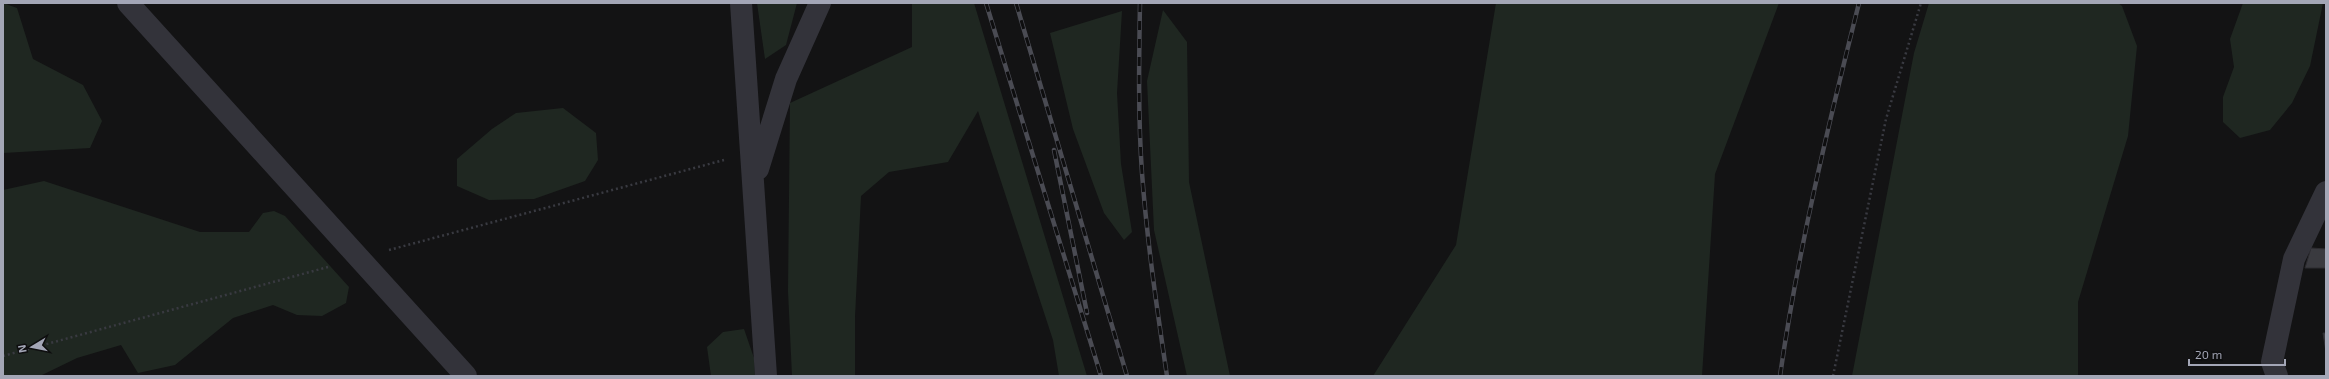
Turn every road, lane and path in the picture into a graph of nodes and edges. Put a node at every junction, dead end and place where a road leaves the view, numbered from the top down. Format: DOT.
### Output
graph roads {
  1 [pos="128,3"];
  2 [pos="741,3"];
  3 [pos="820,3"];
  4 [pos="1921,3"];
  5 [pos="754,182"];
  6 [pos="2326,192"];
  7 [pos="466,376"];
  8 [pos="766,376"];
  9 [pos="1834,376"];
  10 [pos="2277,376"];
  1 -- 7 [label="lane"];
  2 -- 5 [label="lane"];
  3 -- 5 [label="lane"];
  4 -- 9 [label="path"];
  5 -- 8 [label="lane"];
  6 -- 10 [label="lane"];
}
